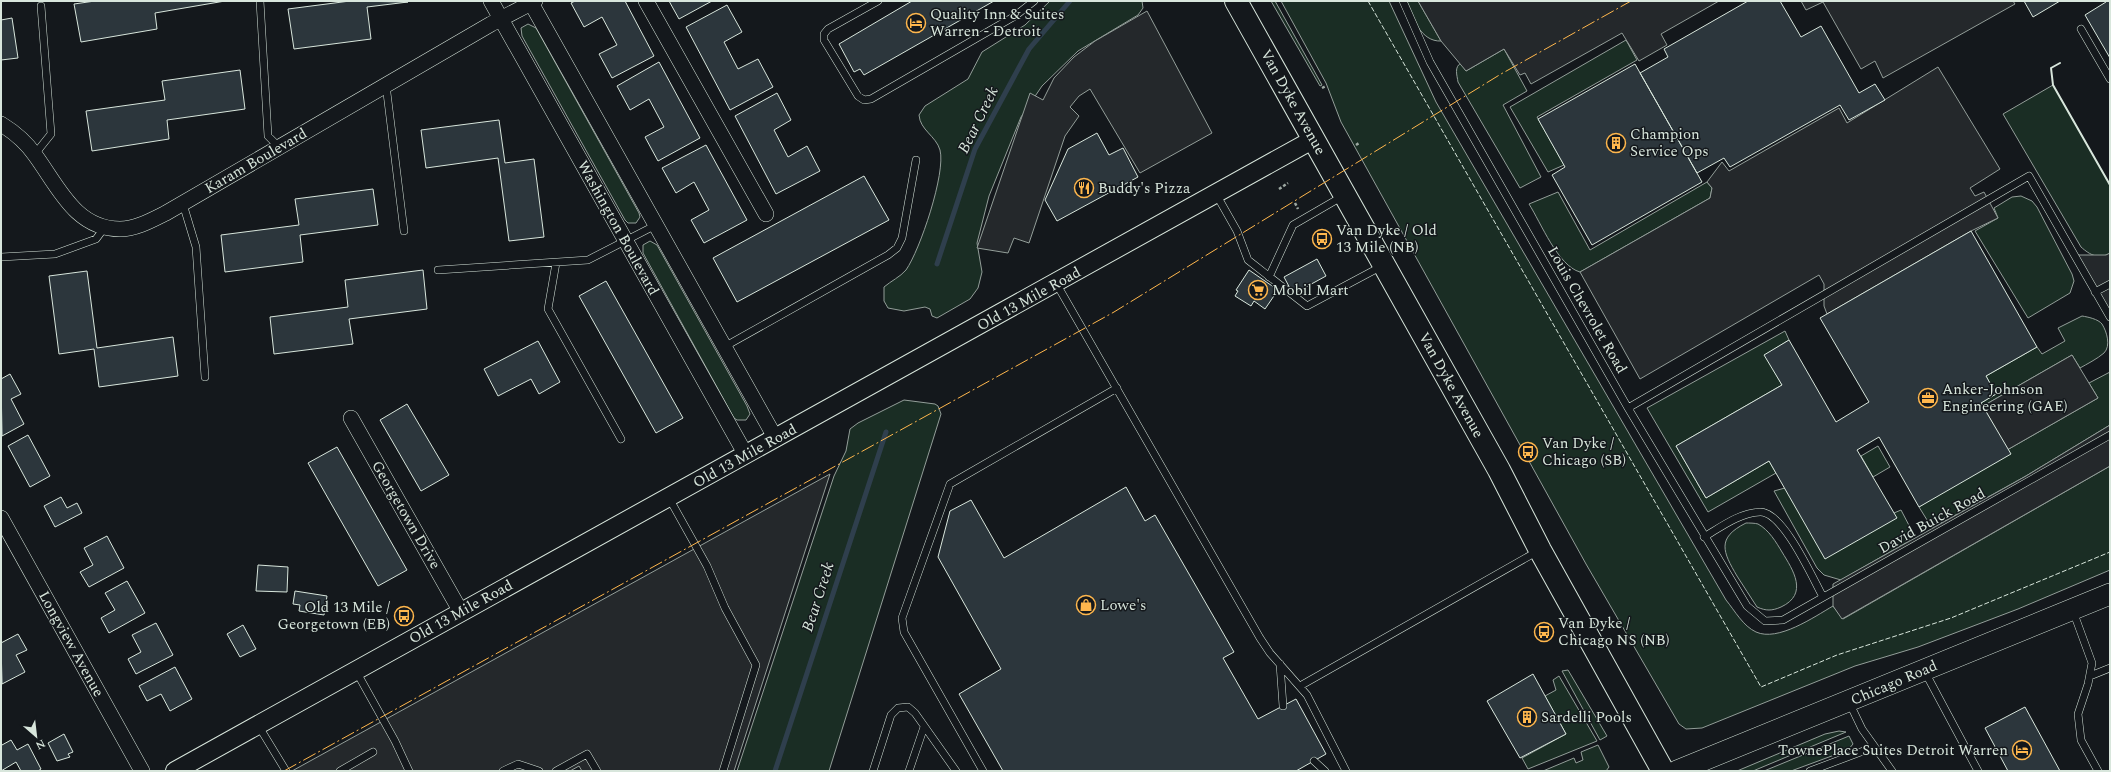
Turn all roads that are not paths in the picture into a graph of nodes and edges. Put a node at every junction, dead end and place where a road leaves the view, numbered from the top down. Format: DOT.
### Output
graph roads {
  1 [pos="260,1"];
  2 [pos="491,1"];
  3 [pos="532,1"];
  4 [pos="646,1"];
  5 [pos="878,1"];
  6 [pos="1034,1"];
  7 [pos="1236,1"];
  8 [pos="1403,1"];
  9 [pos="41,6"];
  10 [pos="501,18"];
  11 [pos="2081,29"];
  12 [pos="2110,79"];
  13 [pos="386,85"];
  14 [pos="1,124"];
  15 [pos="1314,140"];
  16 [pos="279,147"];
  17 [pos="35,154"];
  18 [pos="916,160"];
  19 [pos="1216,194"];
  20 [pos="1345,195"];
  21 [pos="183,204"];
  22 [pos="766,214"];
  23 [pos="656,225"];
  24 [pos="105,226"];
  25 [pos="404,232"];
  26 [pos="626,242"];
  27 [pos="1,257"];
  28 [pos="556,262"];
  29 [pos="1384,265"];
  30 [pos="438,270"];
  31 [pos="1270,277"];
  32 [pos="1056,283"];
  33 [pos="2110,284"];
  34 [pos="2095,292"];
  35 [pos="2110,317"];
  36 [pos="724,347"];
  37 [pos="205,377"];
  38 [pos="1117,388"];
  39 [pos="1628,408"];
  40 [pos="351,418"];
  41 [pos="2110,435"];
  42 [pos="621,439"];
  43 [pos="776,439"];
  44 [pos="746,455"];
  45 [pos="669,498"];
  46 [pos="1,518"];
  47 [pos="1704,537"];
  48 [pos="1540,550"];
  49 [pos="2110,594"];
  50 [pos="1823,597"];
  51 [pos="2073,609"];
  52 [pos="461,612"];
  53 [pos="1765,621"];
  54 [pos="1280,664"];
  55 [pos="2110,668"];
  56 [pos="1924,670"];
  57 [pos="356,671"];
  58 [pos="2090,676"];
  59 [pos="1300,686"];
  60 [pos="1849,702"];
  61 [pos="1283,706"];
  62 [pos="258,725"];
  63 [pos="924,727"];
  64 [pos="1874,747"];
  65 [pos="373,752"];
  66 [pos="1314,761"];
  67 [pos="142,771"];
  68 [pos="176,771"];
  69 [pos="286,771"];
  70 [pos="340,771"];
  71 [pos="409,771"];
  72 [pos="504,771"];
  73 [pos="539,771"];
  74 [pos="556,771"];
  75 [pos="597,771"];
  76 [pos="723,771"];
  77 [pos="872,771"];
  78 [pos="909,771"];
  79 [pos="956,771"];
  80 [pos="983,771"];
  81 [pos="1325,771"];
  82 [pos="1346,771"];
  83 [pos="1663,771"];
  84 [pos="1677,771"];
  85 [pos="1810,771"];
  86 [pos="1892,771"];
  87 [pos="1978,771"];
  88 [pos="2098,771"];
  1 -- 16 [label="lane"];
  2 -- 10 [label="street, Washington Boulevard"];
  3 -- 10 [label="street, Karam Boulevard"];
  3 -- 23 [label="street"];
  4 -- 22 [label="street"];
  5 -- 6 [label="lane"];
  7 -- 15 [label="main road, Van Dyke Avenue"];
  8 -- 39 [label="lane, Louis Chevrolet Road"];
  9 -- 17 [label="lane"];
  10 -- 13 [label="street, Karam Boulevard"];
  10 -- 26 [label="street, Washington Boulevard"];
  11 -- 12 [label="lane"];
  13 -- 16 [label="street, Karam Boulevard"];
  13 -- 25 [label="lane"];
  14 -- 17 [label="street, Karam Boulevard"];
  15 -- 19 [label="street, Old 13 Mile Road"];
  15 -- 20 [label="main road, Van Dyke Avenue"];
  16 -- 21 [label="street, Karam Boulevard"];
  17 -- 24 [label="street, Karam Boulevard"];
  18 -- 36 [label="lane"];
  19 -- 31 [label="lane"];
  19 -- 32 [label="street, Old 13 Mile Road"];
  20 -- 29 [label="main road, Van Dyke Avenue"];
  20 -- 31 [label="lane"];
  21 -- 24 [label="street, Karam Boulevard"];
  21 -- 37 [label="lane"];
  23 -- 26 [label="lane"];
  23 -- 36 [label="street"];
  24 -- 27 [label="lane"];
  26 -- 28 [label="lane"];
  26 -- 44 [label="street, Washington Boulevard"];
  28 -- 30 [label="lane"];
  28 -- 42 [label="lane"];
  29 -- 31 [label="lane"];
  29 -- 48 [label="main road, Van Dyke Avenue"];
  32 -- 38 [label="lane"];
  32 -- 43 [label="street, Old 13 Mile Road"];
  33 -- 34 [label="lane"];
  34 -- 35 [label="lane"];
  34 -- 39 [label="lane"];
  36 -- 43 [label="street"];
  38 -- 54 [label="lane"];
  38 -- 80 [label="lane"];
  39 -- 47 [label="lane, Louis Chevrolet Road"];
  40 -- 52 [label="street, Georgetown Drive"];
  41 -- 50 [label="lane, David Buick Road"];
  43 -- 44 [label="street, Old 13 Mile Road"];
  44 -- 45 [label="street, Old 13 Mile Road"];
  45 -- 52 [label="street, Old 13 Mile Road"];
  45 -- 76 [label="lane"];
  46 -- 67 [label="street, Longview Avenue"];
  47 -- 50 [label="lane"];
  47 -- 53 [label="lane, Louis Chevrolet Road"];
  48 -- 59 [label="lane"];
  48 -- 83 [label="main road, Van Dyke Avenue"];
  49 -- 51 [label="main road, Chicago Road"];
  50 -- 53 [label="lane, David Buick Road"];
  51 -- 56 [label="main road, Chicago Road"];
  51 -- 58 [label="lane"];
  52 -- 57 [label="street, Old 13 Mile Road"];
  54 -- 59 [label="lane"];
  54 -- 61 [label="lane"];
  55 -- 58 [label="lane"];
  56 -- 60 [label="main road, Chicago Road"];
  56 -- 87 [label="lane"];
  57 -- 62 [label="street, Old 13 Mile Road"];
  57 -- 71 [label="lane"];
  58 -- 88 [label="lane"];
  59 -- 82 [label="lane"];
  60 -- 64 [label="lane"];
  60 -- 84 [label="main road, Chicago Road"];
  62 -- 68 [label="street, Old 13 Mile Road"];
  62 -- 69 [label="lane"];
  63 -- 77 [label="lane"];
  63 -- 78 [label="lane"];
  63 -- 79 [label="lane"];
  64 -- 85 [label="lane"];
  64 -- 86 [label="lane"];
  65 -- 70 [label="lane"];
  66 -- 81 [label="lane"];
  72 -- 73 [label="lane"];
  74 -- 75 [label="lane"];
}
